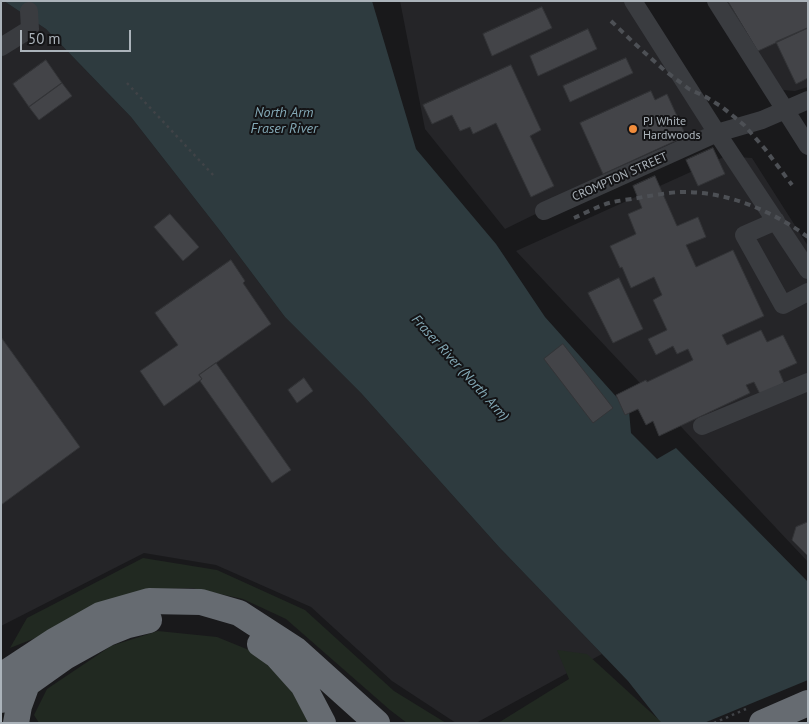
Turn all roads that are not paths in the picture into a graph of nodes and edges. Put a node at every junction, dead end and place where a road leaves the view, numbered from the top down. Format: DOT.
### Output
graph roads {
  1 [pos="633,1"];
  2 [pos="716,1"];
  3 [pos="29,11"];
  4 [pos="1,47"];
  5 [pos="808,100"];
  6 [pos="786,110"];
  7 [pos="717,133"];
  8 [pos="808,146"];
  9 [pos="544,211"];
  10 [pos="776,221"];
  11 [pos="808,270"];
  12 [pos="808,292"];
  13 [pos="808,382"];
  14 [pos="702,426"];
  15 [pos="13,671"];
  16 [pos="1,700"];
  17 [pos="808,703"];
  18 [pos="16,723"];
  19 [pos="323,723"];
  20 [pos="377,723"];
  21 [pos="762,723"];
  1 -- 7 [label="street"];
  2 -- 6 [label="street"];
  3 -- 4 [label="street"];
  5 -- 6 [label="street, CROMPTON STREET"];
  6 -- 7 [label="street, CROMPTON STREET"];
  6 -- 8 [label="street"];
  7 -- 9 [label="street, CROMPTON STREET"];
  7 -- 10 [label="street"];
  10 -- 11 [label="street"];
  10 -- 12 [label="street"];
  13 -- 14 [label="street"];
  15 -- 16 [label="highway"];
  15 -- 18 [label="highway"];
  15 -- 19 [label="highway"];
  15 -- 20 [label="highway"];
  17 -- 21 [label="highway"];
}
